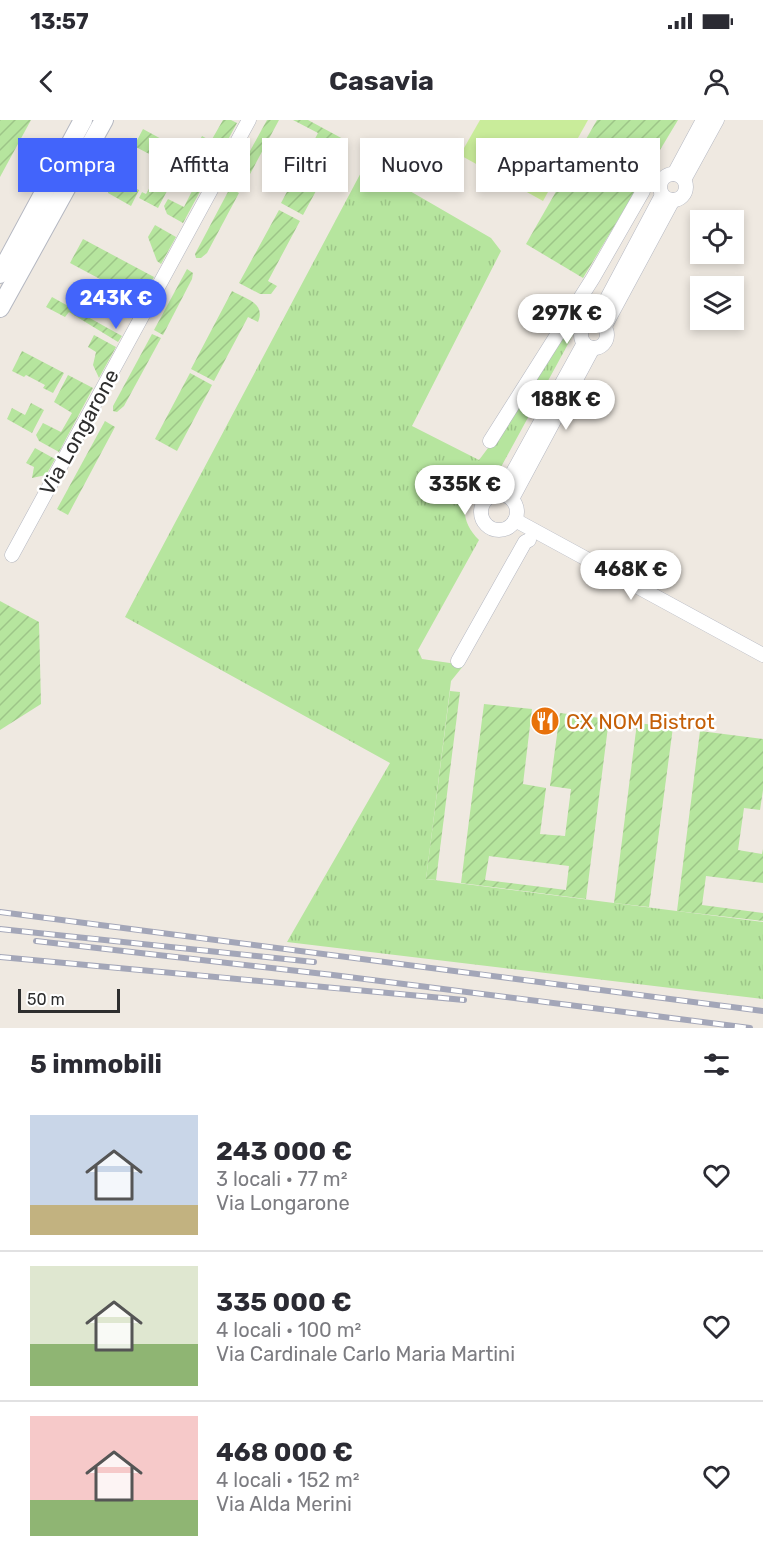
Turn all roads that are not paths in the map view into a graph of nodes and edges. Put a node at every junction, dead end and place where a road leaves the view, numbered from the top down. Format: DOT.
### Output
graph roads {
  1 [pos="83,120"];
  2 [pos="104,120"];
  3 [pos="249,120"];
  4 [pos="703,120"];
  5 [pos="717,120"];
  6 [pos="679,177"];
  7 [pos="642,192"];
  8 [pos="668,198"];
  9 [pos="0,274"];
  10 [pos="593,279"];
  11 [pos="612,289"];
  12 [pos="0,308"];
  13 [pos="600,324"];
  14 [pos="588,345"];
  15 [pos="490,441"];
  16 [pos="506,497"];
  17 [pos="515,520"];
  18 [pos="529,540"];
  19 [pos="12,555"];
  20 [pos="763,655"];
  21 [pos="458,661"];
  1 -- 9 [label="street"];
  2 -- 12 [label="street"];
  3 -- 19 [label="street, Via Longarone"];
  4 -- 6 [label="street"];
  5 -- 6 [label="street"];
  6 -- 8 [label="street"];
  6 -- 8 [label="street"];
  7 -- 10 [label="street"];
  8 -- 11 [label="street"];
  8 -- 13 [label="street"];
  10 -- 11 [label="street"];
  10 -- 15 [label="street"];
  11 -- 13 [label="street"];
  13 -- 14 [label="street"];
  13 -- 14 [label="street"];
  14 -- 16 [label="street"];
  16 -- 17 [label="street"];
  16 -- 17 [label="street"];
  17 -- 20 [label="street"];
  18 -- 21 [label="street"];
}
